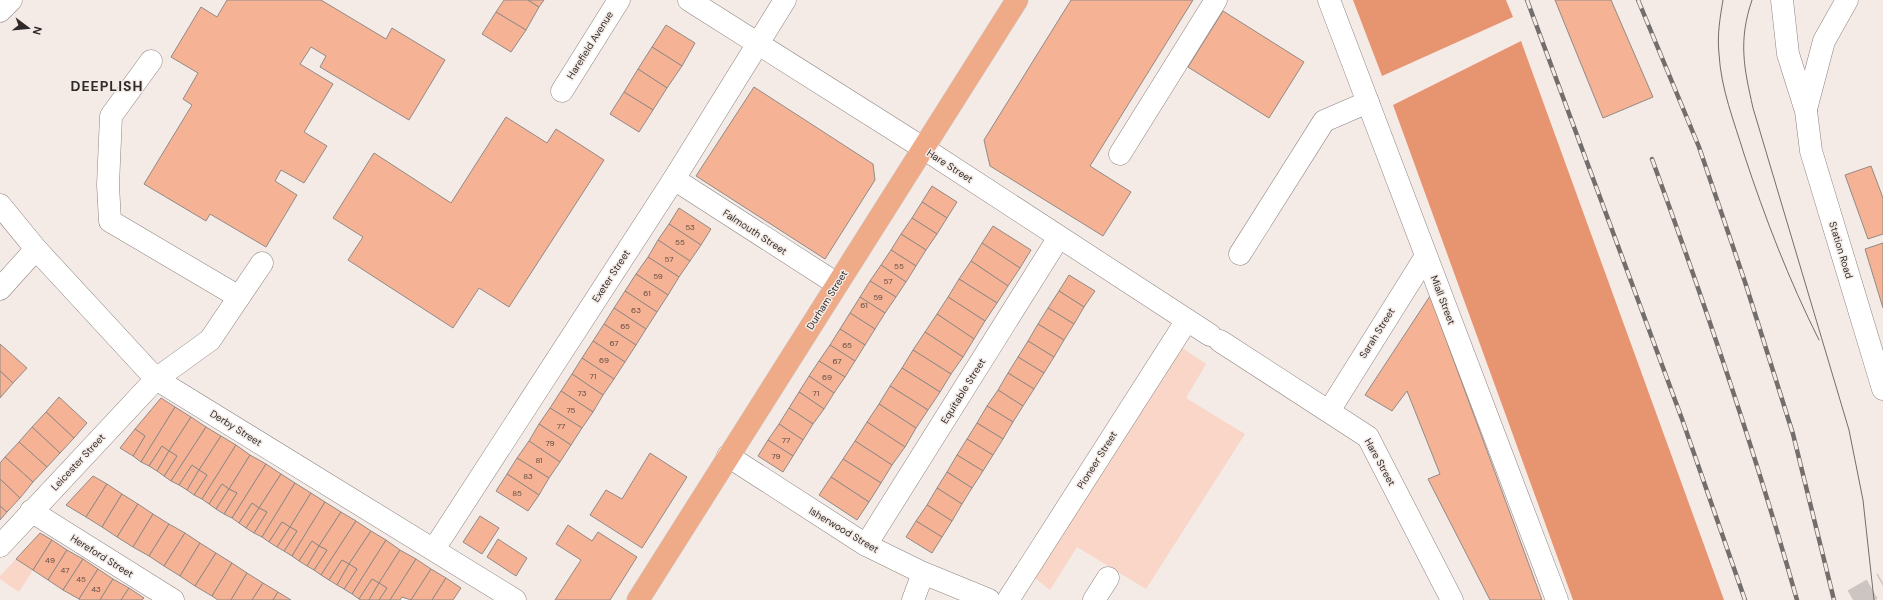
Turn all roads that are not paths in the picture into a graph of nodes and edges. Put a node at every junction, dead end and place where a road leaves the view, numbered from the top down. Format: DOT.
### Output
graph roads {
  1 [pos="11,0"];
  2 [pos="619,0"];
  3 [pos="688,0"];
  4 [pos="786,0"];
  5 [pos="1016,0"];
  6 [pos="1216,0"];
  7 [pos="1329,0"];
  8 [pos="1782,0"];
  9 [pos="1847,0"];
  10 [pos="0,11"];
  11 [pos="759,43"];
  12 [pos="152,61"];
  13 [pos="562,91"];
  14 [pos="1368,102"];
  15 [pos="1806,111"];
  16 [pos="923,148"];
  17 [pos="1120,154"];
  18 [pos="674,179"];
  19 [pos="0,205"];
  20 [pos="1059,237"];
  21 [pos="36,249"];
  22 [pos="1240,254"];
  23 [pos="1426,256"];
  24 [pos="262,263"];
  25 [pos="837,284"];
  26 [pos="0,289"];
  27 [pos="240,297"];
  28 [pos="1187,320"];
  29 [pos="156,379"];
  30 [pos="1883,389"];
  31 [pos="1329,411"];
  32 [pos="728,456"];
  33 [pos="31,511"];
  34 [pos="866,545"];
  35 [pos="0,546"];
  36 [pos="434,549"];
  37 [pos="923,573"];
  38 [pos="1108,578"];
  39 [pos="173,600"];
  40 [pos="515,600"];
  41 [pos="638,600"];
  42 [pos="913,600"];
  43 [pos="989,600"];
  44 [pos="1008,600"];
  45 [pos="1094,600"];
  46 [pos="1452,600"];
  47 [pos="1557,600"];
  1 -- 10 [label="street"];
  2 -- 13 [label="street, Harefield Avenue"];
  3 -- 11 [label="street, Hare Street"];
  4 -- 11 [label="street, Exeter Street"];
  5 -- 16 [label="main road, Durham Street"];
  6 -- 17 [label="street"];
  7 -- 14 [label="street, Miall Street"];
  8 -- 15 [label="street, Station Road"];
  9 -- 15 [label="street, Station Road"];
  11 -- 16 [label="street, Hare Street"];
  11 -- 18 [label="street, Exeter Street"];
  12 -- 27 [label="street"];
  14 -- 22 [label="street"];
  14 -- 23 [label="street, Miall Street"];
  15 -- 30 [label="street, Station Road"];
  16 -- 20 [label="street, Hare Street"];
  16 -- 25 [label="main road, Durham Street"];
  18 -- 25 [label="street, Falmouth Street"];
  18 -- 36 [label="street, Exeter Street"];
  19 -- 21 [label="street, Derby Street"];
  20 -- 28 [label="street, Hare Street"];
  20 -- 34 [label="street, Equitable Street"];
  21 -- 26 [label="street"];
  21 -- 29 [label="street, Derby Street"];
  23 -- 31 [label="street, Sarah Street"];
  23 -- 47 [label="street, Miall Street"];
  24 -- 27 [label="street, Leicester Street"];
  25 -- 32 [label="main road, Durham Street"];
  27 -- 29 [label="street, Leicester Street"];
  28 -- 31 [label="street, Hare Street"];
  28 -- 44 [label="street, Pioneer Street"];
  29 -- 33 [label="street, Leicester Street"];
  29 -- 36 [label="street, Derby Street"];
  31 -- 46 [label="street, Hare Street"];
  32 -- 34 [label="street, Isherwood Street"];
  32 -- 41 [label="main road, Durham Street"];
  33 -- 35 [label="street, Leicester Street"];
  33 -- 39 [label="street, Hereford Street"];
  34 -- 37 [label="street, Isherwood Street"];
  36 -- 40 [label="street, Derby Street"];
  37 -- 42 [label="street"];
  37 -- 43 [label="street, Isherwood Street"];
  38 -- 45 [label="street"];
}
